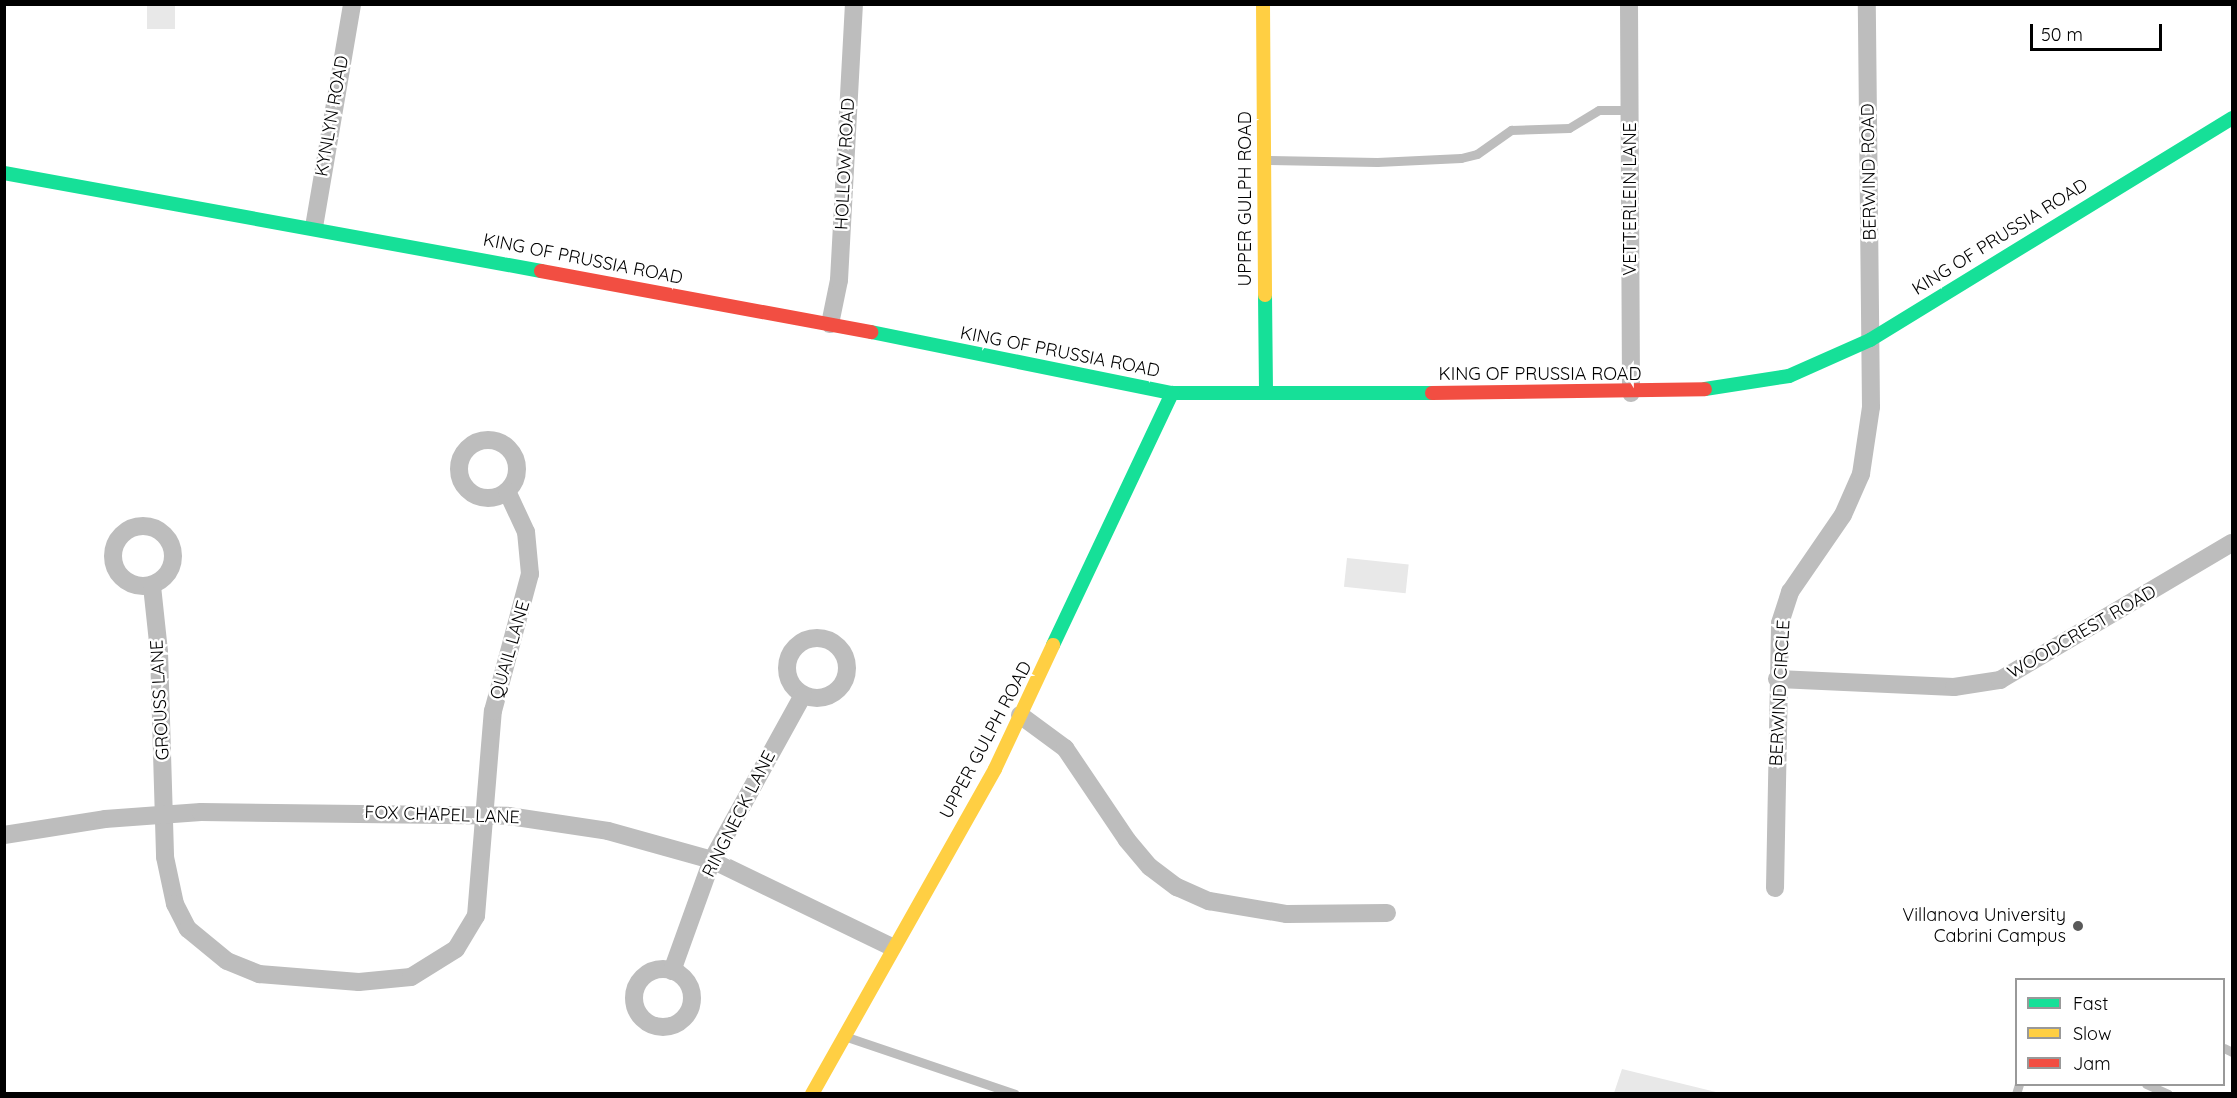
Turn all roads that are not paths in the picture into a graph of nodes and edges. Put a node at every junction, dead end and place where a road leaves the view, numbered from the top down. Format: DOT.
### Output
graph roads {
  1 [pos="352,4"];
  2 [pos="854,4"];
  3 [pos="1263,4"];
  4 [pos="1629,4"];
  5 [pos="1867,4"];
  6 [pos="1630,110"];
  7 [pos="2232,118"];
  8 [pos="1263,160"];
  9 [pos="4,173"];
  10 [pos="314,227"];
  11 [pos="830,324"];
  12 [pos="1870,340"];
  13 [pos="1172,393"];
  14 [pos="1266,393"];
  15 [pos="1631,393"];
  16 [pos="507,491"];
  17 [pos="2232,543"];
  18 [pos="152,586"];
  19 [pos="1777,680"];
  20 [pos="803,695"];
  21 [pos="1020,715"];
  22 [pos="486,814"];
  23 [pos="166,815"];
  24 [pos="4,836"];
  25 [pos="712,860"];
  26 [pos="1775,888"];
  27 [pos="1387,913"];
  28 [pos="892,947"];
  29 [pos="672,971"];
  30 [pos="843,1036"];
  31 [pos="2150,1086"];
  32 [pos="812,1094"];
  33 [pos="1016,1094"];
  34 [pos="2168,1094"];
  1 -- 10 [label="street, KYNLYN ROAD"];
  2 -- 11 [label="street, HOLLOW ROAD"];
  3 -- 8 [label="street, UPPER GULPH ROAD"];
  4 -- 6 [label="street, VETTERLEIN LANE"];
  5 -- 12 [label="street, BERWIND ROAD"];
  6 -- 8 [label="lane"];
  6 -- 15 [label="street, VETTERLEIN LANE"];
  7 -- 12 [label="street, KING OF PRUSSIA ROAD"];
  8 -- 14 [label="street, UPPER GULPH ROAD"];
  9 -- 10 [label="street, KING OF PRUSSIA ROAD"];
  10 -- 11 [label="street, KING OF PRUSSIA ROAD"];
  11 -- 13 [label="street, KING OF PRUSSIA ROAD"];
  12 -- 15 [label="street, KING OF PRUSSIA ROAD"];
  12 -- 19 [label="street, BERWIND CIRCLE"];
  13 -- 14 [label="street, KING OF PRUSSIA ROAD"];
  13 -- 21 [label="street, UPPER GULPH ROAD"];
  14 -- 15 [label="street, KING OF PRUSSIA ROAD"];
  16 -- 22 [label="street, QUAIL LANE"];
  17 -- 19 [label="street, WOODCREST ROAD"];
  18 -- 23 [label="street, GROUSS LANE"];
  19 -- 26 [label="street, BERWIND CIRCLE"];
  20 -- 25 [label="street, RINGNECK LANE"];
  21 -- 27 [label="street"];
  21 -- 28 [label="street, UPPER GULPH ROAD"];
  22 -- 23 [label="street, FOX CHAPEL LANE"];
  22 -- 23 [label="street, QUAIL LANE"];
  22 -- 25 [label="street, FOX CHAPEL LANE"];
  23 -- 24 [label="street, FOX CHAPEL LANE"];
  25 -- 28 [label="street, FOX CHAPEL LANE"];
  25 -- 29 [label="street, RINGNECK LANE"];
  28 -- 30 [label="street, UPPER GULPH ROAD"];
  30 -- 32 [label="street, UPPER GULPH ROAD"];
  30 -- 33 [label="lane"];
  31 -- 34 [label="lane"];
}
